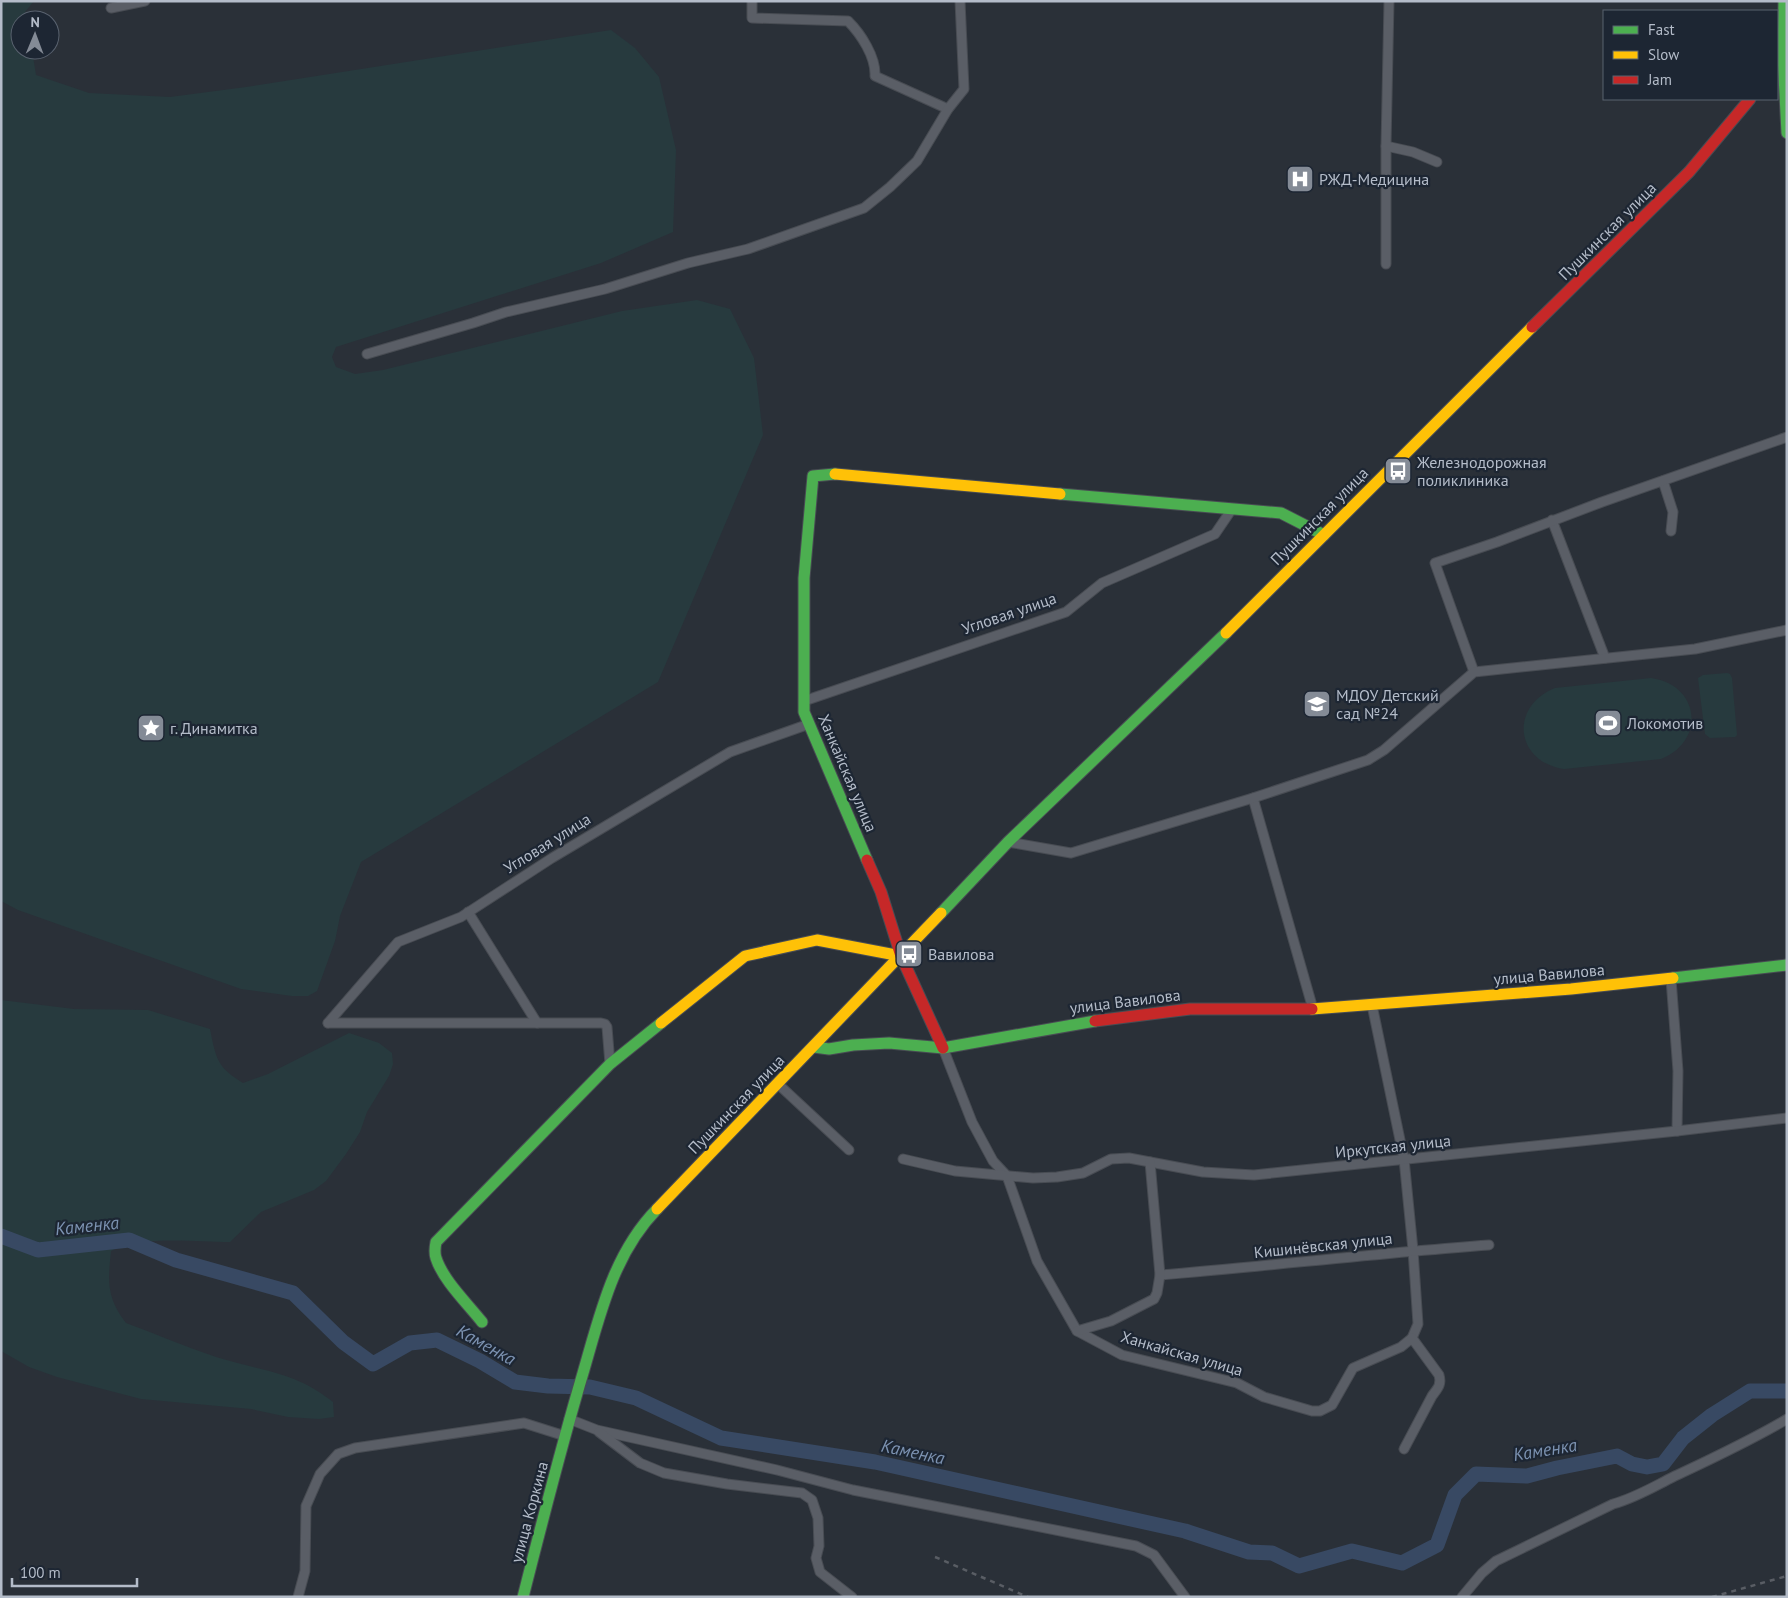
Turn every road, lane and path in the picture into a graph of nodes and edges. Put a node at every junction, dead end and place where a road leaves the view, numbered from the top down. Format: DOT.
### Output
graph roads {
  1 [pos="145,1"];
  2 [pos="752,1"];
  3 [pos="960,1"];
  4 [pos="1389,1"];
  5 [pos="1784,1"];
  6 [pos="111,8"];
  7 [pos="1780,60"];
  8 [pos="1749,100"];
  9 [pos="948,109"];
  10 [pos="1787,133"];
  11 [pos="1386,146"];
  12 [pos="1437,162"];
  13 [pos="1386,264"];
  14 [pos="367,354"];
  15 [pos="1787,437"];
  16 [pos="1663,481"];
  17 [pos="1232,509"];
  18 [pos="1552,520"];
  19 [pos="1671,531"];
  20 [pos="1324,535"];
  21 [pos="1787,630"];
  22 [pos="1605,658"];
  23 [pos="1474,672"];
  24 [pos="804,701"];
  25 [pos="809,724"];
  26 [pos="1253,798"];
  27 [pos="1008,842"];
  28 [pos="468,912"];
  29 [pos="901,956"];
  30 [pos="1787,965"];
  31 [pos="1671,979"];
  32 [pos="1372,1005"];
  33 [pos="1313,1009"];
  34 [pos="537,1022"];
  35 [pos="814,1047"];
  36 [pos="943,1048"];
  37 [pos="610,1064"];
  38 [pos="778,1084"];
  39 [pos="1787,1118"];
  40 [pos="1677,1131"];
  41 [pos="849,1150"];
  42 [pos="903,1159"];
  43 [pos="1404,1159"];
  44 [pos="1150,1162"];
  45 [pos="1006,1176"];
  46 [pos="1489,1245"];
  47 [pos="1413,1250"];
  48 [pos="1160,1275"];
  49 [pos="482,1322"];
  50 [pos="1077,1331"];
  51 [pos="1412,1338"];
  52 [pos="569,1419"];
  53 [pos="1787,1419"];
  54 [pos="597,1430"];
  55 [pos="566,1436"];
  56 [pos="1404,1449"];
  57 [pos="298,1597"];
  58 [pos="523,1597"];
  59 [pos="852,1597"];
  60 [pos="1184,1597"];
  61 [pos="1462,1597"];
  1 -- 6 [label="street"];
  2 -- 9 [label="street"];
  3 -- 9 [label="street"];
  4 -- 11 [label="street"];
  5 -- 7 [label="street"];
  7 -- 10 [label="street"];
  8 -- 20 [label="street, Пушкинская улица"];
  9 -- 14 [label="street"];
  11 -- 12 [label="street"];
  11 -- 13 [label="street"];
  15 -- 16 [label="street"];
  16 -- 18 [label="street"];
  16 -- 19 [label="street"];
  17 -- 20 [label="street"];
  17 -- 24 [label="street, Угловая улица"];
  17 -- 24 [label="street, Ханкайская улица"];
  18 -- 22 [label="street"];
  18 -- 23 [label="street"];
  20 -- 27 [label="street, Пушкинская улица"];
  21 -- 22 [label="street"];
  22 -- 23 [label="street"];
  23 -- 26 [label="street"];
  24 -- 25 [label="street, Ханкайская улица"];
  25 -- 28 [label="street, Угловая улица"];
  25 -- 29 [label="street, Ханкайская улица"];
  26 -- 27 [label="street"];
  26 -- 33 [label="street"];
  27 -- 29 [label="street, Пушкинская улица"];
  28 -- 34 [label="street"];
  28 -- 34 [label="street, Угловая улица"];
  29 -- 35 [label="street, Пушкинская улица"];
  29 -- 36 [label="street, Ханкайская улица"];
  29 -- 37 [label="street"];
  30 -- 31 [label="street, улица Вавилова"];
  31 -- 32 [label="street, улица Вавилова"];
  31 -- 40 [label="street"];
  32 -- 33 [label="street, улица Вавилова"];
  32 -- 43 [label="street"];
  33 -- 36 [label="street, улица Вавилова"];
  34 -- 37 [label="street"];
  35 -- 36 [label="street, улица Вавилова"];
  35 -- 38 [label="street, Пушкинская улица"];
  36 -- 45 [label="street"];
  37 -- 49 [label="street"];
  38 -- 41 [label="street"];
  38 -- 52 [label="street, Пушкинская улица"];
  39 -- 40 [label="street, Иркутская улица"];
  40 -- 43 [label="street, Иркутская улица"];
  42 -- 45 [label="street, Иркутская улица"];
  43 -- 44 [label="street, Иркутская улица"];
  43 -- 47 [label="street"];
  44 -- 45 [label="street, Иркутская улица"];
  44 -- 48 [label="street"];
  45 -- 50 [label="street"];
  46 -- 47 [label="street, Кишинёвская улица"];
  47 -- 48 [label="street, Кишинёвская улица"];
  47 -- 51 [label="street"];
  48 -- 50 [label="street"];
  50 -- 51 [label="street, Ханкайская улица"];
  51 -- 56 [label="street"];
  52 -- 54 [label="street"];
  52 -- 55 [label="street, Пушкинская улица"];
  53 -- 61 [label="street"];
  54 -- 59 [label="street"];
  54 -- 60 [label="street"];
  55 -- 57 [label="street"];
  55 -- 58 [label="street, улица Коркина"];
}
